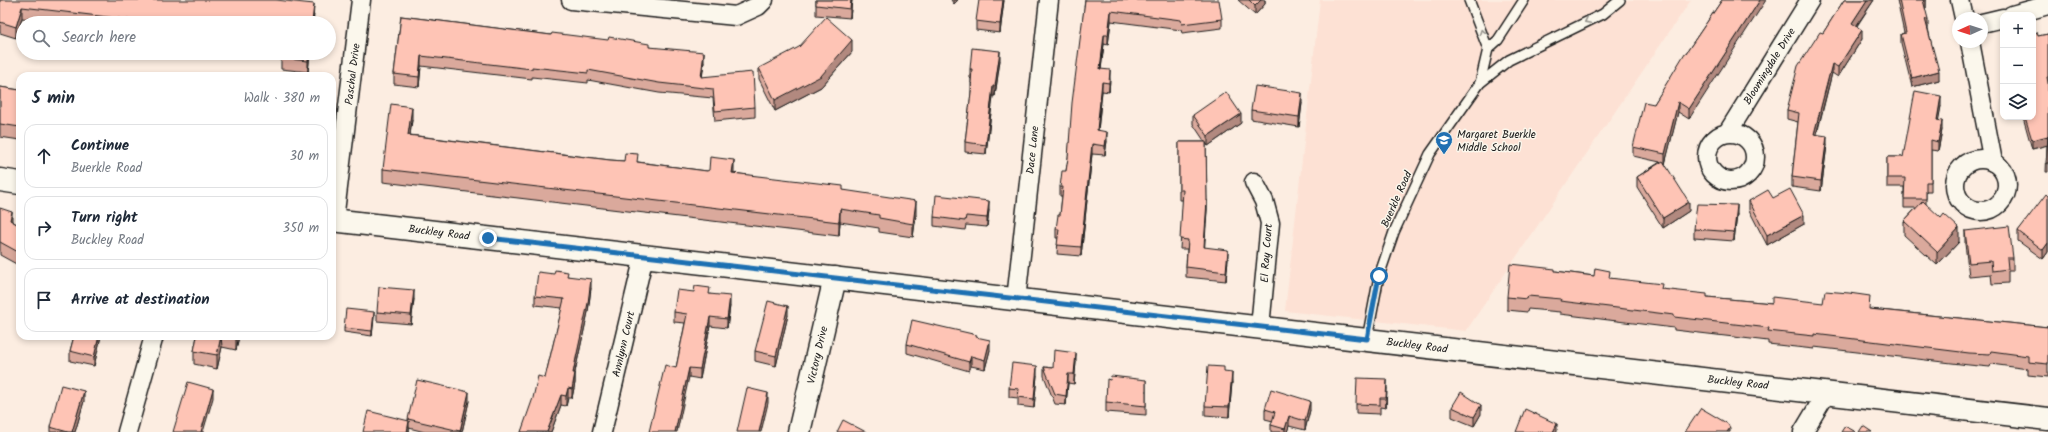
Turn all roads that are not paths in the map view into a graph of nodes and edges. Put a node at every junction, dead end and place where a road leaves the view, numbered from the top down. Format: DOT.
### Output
graph roads {
  1 [pos="361,0"];
  2 [pos="571,0"];
  3 [pos="764,0"];
  4 [pos="1049,0"];
  5 [pos="1524,0"];
  6 [pos="1620,0"];
  7 [pos="1810,0"];
  8 [pos="1960,0"];
  9 [pos="1472,2"];
  10 [pos="2048,5"];
  11 [pos="1963,12"];
  12 [pos="2023,12"];
  13 [pos="2000,19"];
  14 [pos="1988,22"];
  15 [pos="1971,48"];
  16 [pos="1488,49"];
  17 [pos="1480,83"];
  18 [pos="1728,132"];
  19 [pos="1993,162"];
  20 [pos="0,180"];
  21 [pos="16,182"];
  22 [pos="1254,182"];
  23 [pos="336,196"];
  24 [pos="336,220"];
  25 [pos="644,256"];
  26 [pos="835,278"];
  27 [pos="1016,300"];
  28 [pos="1260,327"];
  29 [pos="1367,339"];
  30 [pos="153,340"];
  31 [pos="1827,392"];
  32 [pos="2048,419"];
  33 [pos="127,432"];
  34 [pos="602,432"];
  35 [pos="799,432"];
  36 [pos="1803,432"];
  1 -- 23 [label="street, Paschal Drive"];
  2 -- 3 [label="street"];
  4 -- 27 [label="street, Dace Lane"];
  5 -- 16 [label="lane"];
  6 -- 17 [label="lane, Buerkle Road, one-way"];
  7 -- 18 [label="street, Bloomingdale Drive"];
  8 -- 11 [label="street"];
  16 -- 9 [label="lane, one-way"];
  10 -- 12 [label="street"];
  13 -- 14 [label="street"];
  15 -- 19 [label="street"];
  16 -- 17 [label="lane, Buerkle Road"];
  17 -- 29 [label="lane, Buerkle Road"];
  20 -- 21 [label="street"];
  22 -- 28 [label="street, El Ray Court"];
  24 -- 25 [label="street, Buckley Road"];
  25 -- 26 [label="street, Buckley Road"];
  25 -- 34 [label="street, Annlynn Court"];
  26 -- 27 [label="street, Buckley Road"];
  26 -- 35 [label="street, Victory Drive"];
  27 -- 28 [label="street, Buckley Road"];
  28 -- 29 [label="street, Buckley Road"];
  29 -- 31 [label="street, Buckley Road"];
  30 -- 33 [label="street"];
  31 -- 32 [label="street, Buckley Road"];
  31 -- 36 [label="street"];
}
